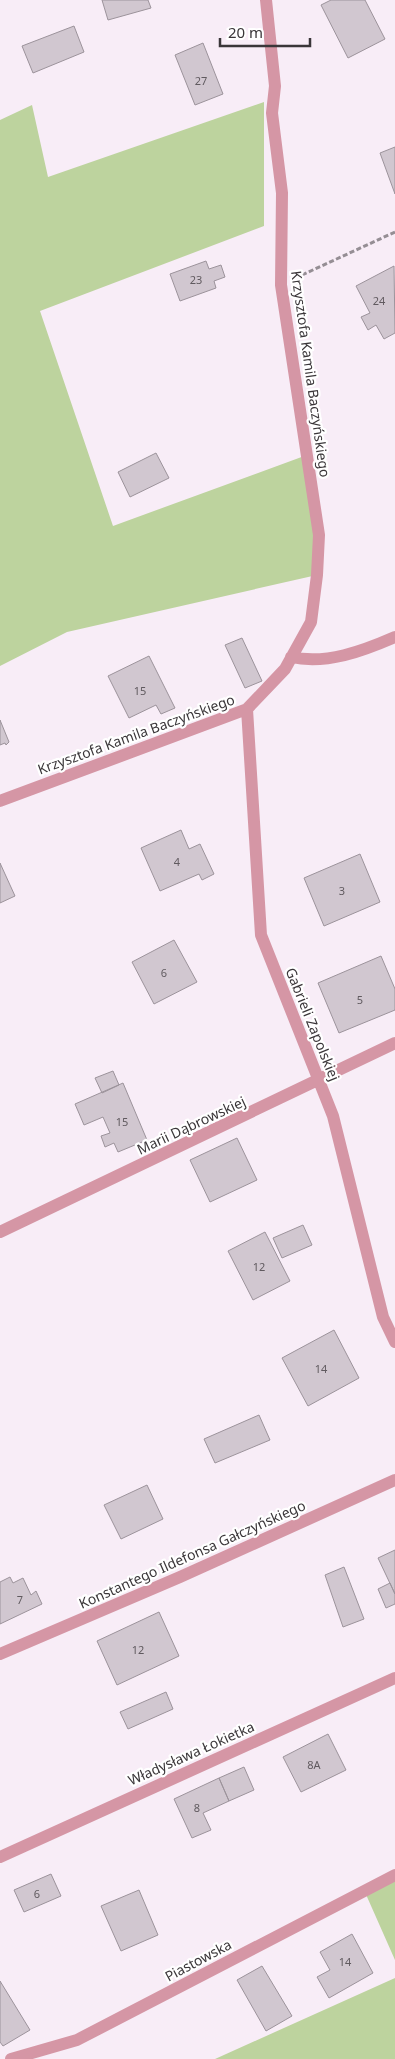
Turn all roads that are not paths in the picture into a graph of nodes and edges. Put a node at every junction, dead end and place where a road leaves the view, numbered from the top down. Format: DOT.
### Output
graph roads {
  1 [pos="266,0"];
  2 [pos="395,637"];
  3 [pos="291,657"];
  4 [pos="247,709"];
  5 [pos="0,801"];
  6 [pos="395,1044"];
  7 [pos="319,1081"];
  8 [pos="0,1232"];
  9 [pos="395,1342"];
  10 [pos="395,1480"];
  11 [pos="0,1654"];
  12 [pos="395,1678"];
  13 [pos="0,1857"];
  14 [pos="395,1875"];
  15 [pos="11,2059"];
  1 -- 3 [label="street, Krzysztofa Kamila Baczyńskiego"];
  2 -- 3 [label="street"];
  3 -- 4 [label="street, Krzysztofa Kamila Baczyńskiego"];
  4 -- 5 [label="street, Krzysztofa Kamila Baczyńskiego"];
  4 -- 7 [label="street, Gabrieli Zapolskiej"];
  6 -- 7 [label="street, Marii Dąbrowskiej"];
  7 -- 8 [label="street, Marii Dąbrowskiej"];
  7 -- 9 [label="street, Gabrieli Zapolskiej"];
  10 -- 11 [label="street, Konstantego Ildefonsa Gałczyńskiego"];
  12 -- 13 [label="street, Władysława Łokietka"];
  14 -- 15 [label="street, Piastowska"];
}
